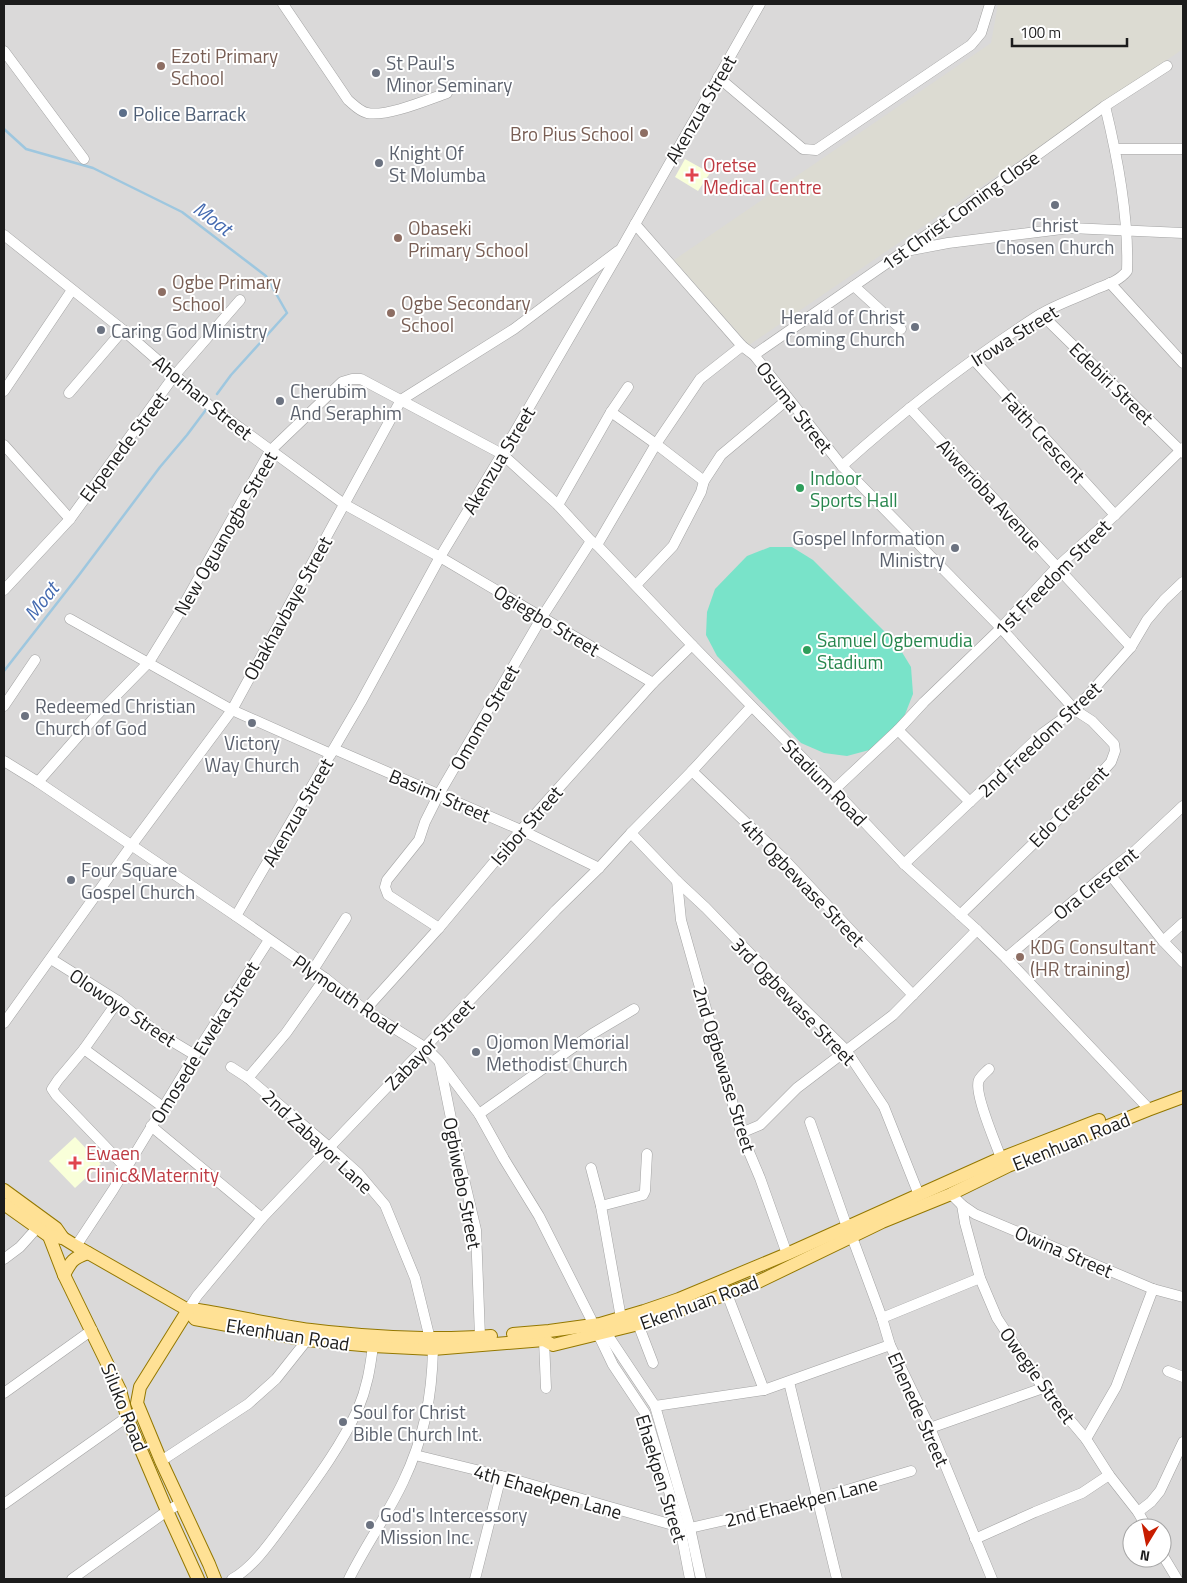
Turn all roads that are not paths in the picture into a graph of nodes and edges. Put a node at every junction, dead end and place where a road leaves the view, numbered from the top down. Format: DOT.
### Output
graph roads {
  1 [pos="283,4"];
  2 [pos="990,4"];
  3 [pos="755,7"];
  4 [pos="4,51"];
  5 [pos="1167,66"];
  6 [pos="718,78"];
  7 [pos="447,93"];
  8 [pos="1105,106"];
  9 [pos="1115,149"];
  10 [pos="1183,149"];
  11 [pos="84,159"];
  12 [pos="635,224"];
  13 [pos="936,228"];
  14 [pos="1126,231"];
  15 [pos="1183,233"];
  16 [pos="4,236"];
  17 [pos="948,243"];
  18 [pos="621,249"];
  19 [pos="903,252"];
  20 [pos="1110,283"];
  21 [pos="854,286"];
  22 [pos="72,290"];
  23 [pos="240,300"];
  24 [pos="1041,314"];
  25 [pos="901,329"];
  26 [pos="122,330"];
  27 [pos="742,346"];
  28 [pos="754,355"];
  29 [pos="974,360"];
  30 [pos="1183,363"];
  31 [pos="174,376"];
  32 [pos="628,387"];
  33 [pos="4,391"];
  34 [pos="69,394"];
  35 [pos="788,399"];
  36 [pos="401,400"];
  37 [pos="910,408"];
  38 [pos="611,412"];
  39 [pos="656,444"];
  40 [pos="4,445"];
  41 [pos="1182,450"];
  42 [pos="270,451"];
  43 [pos="502,454"];
  44 [pos="842,466"];
  45 [pos="704,480"];
  46 [pos="344,504"];
  47 [pos="558,505"];
  48 [pos="1115,515"];
  49 [pos="70,519"];
  50 [pos="594,543"];
  51 [pos="440,558"];
  52 [pos="1058,567"];
  53 [pos="1183,582"];
  54 [pos="636,585"];
  55 [pos="4,590"];
  56 [pos="542,617"];
  57 [pos="70,618"];
  58 [pos="1001,628"];
  59 [pos="692,645"];
  60 [pos="1131,647"];
  61 [pos="35,660"];
  62 [pos="149,662"];
  63 [pos="653,683"];
  64 [pos="4,706"];
  65 [pos="751,707"];
  66 [pos="232,710"];
  67 [pos="1075,710"];
  68 [pos="898,730"];
  69 [pos="333,752"];
  70 [pos="4,761"];
  71 [pos="692,771"];
  72 [pos="38,782"];
  73 [pos="834,790"];
  74 [pos="439,794"];
  75 [pos="970,802"];
  76 [pos="1183,806"];
  77 [pos="521,830"];
  78 [pos="630,833"];
  79 [pos="131,846"];
  80 [pos="904,864"];
  81 [pos="599,868"];
  82 [pos="1108,872"];
  83 [pos="677,881"];
  84 [pos="960,915"];
  85 [pos="236,916"];
  86 [pos="346,918"];
  87 [pos="1183,923"];
  88 [pos="439,928"];
  89 [pos="977,930"];
  90 [pos="269,940"];
  91 [pos="1163,941"];
  92 [pos="1006,958"];
  93 [pos="51,959"];
  94 [pos="1183,962"];
  95 [pos="313,970"];
  96 [pos="325,978"];
  97 [pos="913,995"];
  98 [pos="118,1001"];
  99 [pos="634,1009"];
  100 [pos="366,1010"];
  101 [pos="4,1023"];
  102 [pos="426,1048"];
  103 [pos="84,1050"];
  104 [pos="846,1050"];
  105 [pos="195,1055"];
  106 [pos="439,1061"];
  107 [pos="231,1067"];
  108 [pos="989,1069"];
  109 [pos="248,1078"];
  110 [pos="1183,1088"];
  111 [pos="1183,1096"];
  112 [pos="1147,1106"];
  113 [pos="163,1107"];
  114 [pos="479,1114"];
  115 [pos="810,1122"];
  116 [pos="152,1126"];
  117 [pos="741,1133"];
  118 [pos="329,1147"];
  119 [pos="647,1154"];
  120 [pos="1001,1158"];
  121 [pos="126,1168"];
  122 [pos="590,1168"];
  123 [pos="4,1190"];
  124 [pos="951,1194"];
  125 [pos="919,1195"];
  126 [pos="4,1204"];
  127 [pos="601,1206"];
  128 [pos="962,1206"];
  129 [pos="262,1218"];
  130 [pos="37,1228"];
  131 [pos="850,1232"];
  132 [pos="48,1236"];
  133 [pos="63,1238"];
  134 [pos="76,1246"];
  135 [pos="88,1253"];
  136 [pos="787,1254"];
  137 [pos="4,1259"];
  138 [pos="64,1275"];
  139 [pos="980,1278"];
  140 [pos="1153,1289"];
  141 [pos="727,1294"];
  142 [pos="1183,1297"];
  143 [pos="188,1310"];
  144 [pos="621,1318"];
  145 [pos="882,1318"];
  146 [pos="638,1324"];
  147 [pos="597,1327"];
  148 [pos="92,1330"];
  149 [pos="480,1337"];
  150 [pos="307,1340"];
  151 [pos="544,1340"];
  152 [pos="432,1344"];
  153 [pos="890,1344"];
  154 [pos="373,1346"];
  155 [pos="653,1363"];
  156 [pos="1168,1371"];
  157 [pos="1183,1377"];
  158 [pos="789,1382"];
  159 [pos="546,1388"];
  160 [pos="1043,1388"];
  161 [pos="764,1390"];
  162 [pos="4,1393"];
  163 [pos="137,1403"];
  164 [pos="655,1406"];
  165 [pos="127,1417"];
  166 [pos="930,1428"];
  167 [pos="1086,1439"];
  168 [pos="1183,1442"];
  169 [pos="415,1455"];
  170 [pos="162,1461"];
  171 [pos="910,1471"];
  172 [pos="500,1476"];
  173 [pos="1109,1476"];
  174 [pos="817,1499"];
  175 [pos="181,1503"];
  176 [pos="4,1504"];
  177 [pos="167,1511"];
  178 [pos="1138,1512"];
  179 [pos="1141,1518"];
  180 [pos="685,1528"];
  181 [pos="975,1539"];
  182 [pos="1170,1568"];
  183 [pos="72,1579"];
  184 [pos="198,1579"];
  185 [pos="215,1579"];
  186 [pos="232,1579"];
  187 [pos="349,1579"];
  188 [pos="475,1579"];
  189 [pos="690,1579"];
  190 [pos="701,1579"];
  191 [pos="837,1579"];
  192 [pos="989,1579"];
  193 [pos="1177,1579"];
  1 -- 7 [label="street"];
  2 -- 6 [label="street"];
  3 -- 6 [label="street, Akenzua Street"];
  4 -- 11 [label="street"];
  5 -- 8 [label="street, 1st Christ Coming Close"];
  6 -- 12 [label="street, Akenzua Street"];
  8 -- 9 [label="street"];
  8 -- 13 [label="street, 1st Christ Coming Close"];
  9 -- 10 [label="street"];
  9 -- 14 [label="street"];
  12 -- 18 [label="street, Akenzua Street"];
  12 -- 27 [label="street, Osuma Street"];
  13 -- 17 [label="street"];
  13 -- 19 [label="street, 1st Christ Coming Close"];
  14 -- 15 [label="street"];
  14 -- 17 [label="street"];
  14 -- 20 [label="street, Irowa Street"];
  16 -- 22 [label="street, Ahorhan Street"];
  17 -- 19 [label="street"];
  18 -- 36 [label="street, Obakhavbaye Street"];
  18 -- 43 [label="street, Akenzua Street"];
  19 -- 21 [label="street, 1st Christ Coming Close"];
  20 -- 24 [label="street, Irowa Street"];
  20 -- 30 [label="street"];
  21 -- 25 [label="street"];
  21 -- 28 [label="street, 1st Christ Coming Close"];
  22 -- 26 [label="street, Ahorhan Street"];
  22 -- 33 [label="street"];
  23 -- 31 [label="street, Ekpenede Street"];
  24 -- 29 [label="street, Irowa Street"];
  24 -- 41 [label="street, Edebiri Street"];
  26 -- 31 [label="street, Ahorhan Street"];
  26 -- 34 [label="street"];
  27 -- 28 [label="street, Osuma Street"];
  27 -- 39 [label="street, Omomo Street"];
  28 -- 35 [label="street, Osuma Street"];
  29 -- 37 [label="street, Irowa Street"];
  29 -- 48 [label="street, Faith Crescent"];
  31 -- 42 [label="street, Ahorhan Street"];
  31 -- 49 [label="street, Ekpenede Street"];
  32 -- 38 [label="street"];
  35 -- 44 [label="street, Osuma Street"];
  35 -- 45 [label="street"];
  36 -- 42 [label="street, New Oguanogbe Street"];
  36 -- 43 [label="street, New Oguanogbe Street"];
  36 -- 46 [label="street, Obakhavbaye Street"];
  37 -- 44 [label="street, Irowa Street"];
  37 -- 52 [label="street, Aiwerioba Avenue"];
  38 -- 39 [label="street"];
  38 -- 47 [label="street"];
  39 -- 45 [label="street"];
  39 -- 50 [label="street, Omomo Street"];
  40 -- 49 [label="street"];
  41 -- 48 [label="street, 1st Freedom Street"];
  42 -- 46 [label="street, Ahorhan Street"];
  42 -- 62 [label="street, New Oguanogbe Street"];
  43 -- 47 [label="street, Stadium Road"];
  43 -- 51 [label="street, Akenzua Street"];
  44 -- 58 [label="street, Osuma Street"];
  45 -- 54 [label="street"];
  46 -- 51 [label="street, Ahorhan Street"];
  46 -- 66 [label="street, Obakhavbaye Street"];
  47 -- 50 [label="street, Stadium Road"];
  48 -- 52 [label="street, 1st Freedom Street"];
  49 -- 55 [label="street, Ekpenede Street"];
  50 -- 54 [label="street, Stadium Road"];
  50 -- 56 [label="street, Omomo Street"];
  51 -- 56 [label="street, Ogiegbo Street"];
  51 -- 69 [label="street, Akenzua Street"];
  52 -- 58 [label="street, 1st Freedom Street"];
  52 -- 60 [label="street, Aiwerioba Avenue"];
  53 -- 60 [label="street, 2nd Freedom Street"];
  54 -- 59 [label="street, Stadium Road"];
  56 -- 63 [label="street, Ogiegbo Street"];
  56 -- 74 [label="street, Omomo Street"];
  57 -- 62 [label="street, Basimi Street"];
  58 -- 67 [label="street, Edo Crescent"];
  58 -- 68 [label="street, 1st Freedom Street"];
  59 -- 63 [label="street, Isibor Street"];
  59 -- 65 [label="street, Stadium Road"];
  60 -- 67 [label="street, 2nd Freedom Street"];
  61 -- 64 [label="street"];
  62 -- 66 [label="street, Basimi Street"];
  62 -- 72 [label="street, New Oguanogbe Street"];
  63 -- 77 [label="street, Isibor Street"];
  65 -- 71 [label="street, Zabayor Street"];
  65 -- 73 [label="street, Stadium Road"];
  66 -- 69 [label="street, Basimi Street"];
  66 -- 79 [label="street, Obakhavbaye Street"];
  67 -- 75 [label="street, 2nd Freedom Street"];
  67 -- 84 [label="street, Edo Crescent"];
  68 -- 73 [label="street, 1st Freedom Street"];
  68 -- 75 [label="street"];
  69 -- 74 [label="street, Basimi Street"];
  69 -- 85 [label="street, Akenzua Street"];
  70 -- 72 [label="street, Plymouth Road"];
  71 -- 78 [label="street, Zabayor Street"];
  71 -- 97 [label="street, 4th Ogbewase Street"];
  72 -- 79 [label="street, Plymouth Road"];
  73 -- 80 [label="street, Stadium Road"];
  74 -- 77 [label="street, Basimi Street"];
  74 -- 88 [label="street, Omomo Street"];
  75 -- 80 [label="street, 2nd Freedom Street"];
  76 -- 82 [label="street, Ora Crescent"];
  77 -- 81 [label="street, Basimi Street"];
  77 -- 88 [label="street, Isibor Street"];
  78 -- 81 [label="street, Zabayor Street"];
  78 -- 83 [label="street, 3rd Ogbewase Street"];
  79 -- 85 [label="street, Plymouth Road"];
  79 -- 93 [label="street, Obakhavbaye Street"];
  80 -- 84 [label="street, Stadium Road"];
  81 -- 102 [label="street, Zabayor Street"];
  82 -- 91 [label="street"];
  82 -- 92 [label="street, Ora Crescent"];
  83 -- 104 [label="street, 3rd Ogbewase Street"];
  83 -- 117 [label="street, 2nd Ogbewase Street"];
  84 -- 89 [label="street, Stadium Road"];
  85 -- 90 [label="street, Plymouth Road"];
  86 -- 95 [label="street"];
  87 -- 91 [label="street"];
  88 -- 100 [label="street, Isibor Street"];
  89 -- 92 [label="street, Stadium Road"];
  89 -- 97 [label="street"];
  90 -- 95 [label="street, Plymouth Road"];
  90 -- 105 [label="street, Omosede Eweka Street"];
  91 -- 94 [label="street"];
  92 -- 112 [label="street, Stadium Road"];
  93 -- 98 [label="street, Olowoyo Street"];
  93 -- 101 [label="street, Obakhavbaye Street"];
  95 -- 96 [label="street, Plymouth Road"];
  96 -- 100 [label="street, Plymouth Road"];
  96 -- 109 [label="street"];
  97 -- 104 [label="street"];
  98 -- 103 [label="street"];
  98 -- 105 [label="street, Olowoyo Street"];
  99 -- 114 [label="street"];
  100 -- 102 [label="street, Plymouth Road"];
  102 -- 106 [label="street, Plymouth Road"];
  102 -- 118 [label="street, Zabayor Street"];
  103 -- 113 [label="street"];
  103 -- 121 [label="street"];
  104 -- 117 [label="street"];
  104 -- 125 [label="street, 3rd Ogbewase Street"];
  105 -- 113 [label="street, Omosede Eweka Street"];
  106 -- 114 [label="street, Plymouth Road"];
  106 -- 149 [label="street, Ogbiwebo Street"];
  107 -- 109 [label="street, 2nd Zabayor Lane"];
  108 -- 120 [label="street"];
  109 -- 118 [label="street, 2nd Zabayor Lane"];
  110 -- 112 [label="main road, Ekenhuan Road"];
  111 -- 112 [label="main road, Ekenhuan Road"];
  112 -- 120 [label="main road, Ekenhuan Road"];
  112 -- 124 [label="main road, Ekenhuan Road"];
  113 -- 116 [label="street, Omosede Eweka Street"];
  114 -- 147 [label="street, Plymouth Road"];
  115 -- 131 [label="street, Ehenede Street"];
  116 -- 121 [label="street, Omosede Eweka Street"];
  116 -- 129 [label="street"];
  117 -- 136 [label="street, 2nd Ogbewase Street"];
  118 -- 129 [label="street, Zabayor Street"];
  118 -- 152 [label="street, 2nd Zabayor Lane"];
  119 -- 127 [label="street"];
  120 -- 125 [label="main road, Ekenhuan Road"];
  121 -- 134 [label="street, Omosede Eweka Street"];
  122 -- 127 [label="street"];
  123 -- 133 [label="main road"];
  124 -- 128 [label="street, Owina Street"];
  124 -- 131 [label="main road, Ekenhuan Road"];
  125 -- 131 [label="main road, Ekenhuan Road"];
  126 -- 130 [label="main road"];
  127 -- 144 [label="street"];
  128 -- 139 [label="street, Owegie Street"];
  128 -- 140 [label="street, Owina Street"];
  129 -- 143 [label="street, Zabayor Street"];
  130 -- 132 [label="main road"];
  130 -- 137 [label="street"];
  131 -- 136 [label="main road, Ekenhuan Road"];
  131 -- 141 [label="main road, Ekenhuan Road"];
  131 -- 145 [label="street, Ehenede Street"];
  132 -- 133 [label="main road, Ekenhuan Road"];
  132 -- 138 [label="main road, Siluko Road"];
  133 -- 134 [label="main road, Ekenhuan Road"];
  134 -- 135 [label="main road, Ekenhuan Road"];
  135 -- 138 [label="main road"];
  135 -- 143 [label="main road, Ekenhuan Road"];
  136 -- 144 [label="main road, Ekenhuan Road"];
  138 -- 148 [label="main road, Siluko Road"];
  139 -- 145 [label="street"];
  139 -- 160 [label="street, Owegie Street"];
  140 -- 142 [label="street, Owina Street"];
  140 -- 167 [label="street"];
  141 -- 146 [label="main road, Ekenhuan Road"];
  141 -- 161 [label="street"];
  143 -- 150 [label="main road, Ekenhuan Road"];
  143 -- 152 [label="main road, Ekenhuan Road"];
  143 -- 163 [label="main road, Zabayor Street"];
  144 -- 147 [label="main road, Ekenhuan Road"];
  145 -- 153 [label="street, Ehenede Street"];
  146 -- 147 [label="main road, Ekenhuan Road"];
  146 -- 155 [label="street"];
  147 -- 149 [label="main road, Ekenhuan Road"];
  147 -- 151 [label="main road, Ekenhuan Road"];
  147 -- 164 [label="street, Ehaekpen Street"];
  147 -- 180 [label="street, Ehaekpen Street"];
  148 -- 162 [label="street"];
  148 -- 165 [label="main road, Siluko Road"];
  149 -- 152 [label="main road, Ekenhuan Road"];
  150 -- 154 [label="main road, Ekenhuan Road"];
  150 -- 170 [label="street"];
  151 -- 152 [label="main road, Ekenhuan Road"];
  151 -- 159 [label="street"];
  152 -- 154 [label="main road, Ekenhuan Road"];
  152 -- 169 [label="street, 2nd Zabayor Lane"];
  153 -- 158 [label="street"];
  153 -- 166 [label="street, Ehenede Street"];
  154 -- 186 [label="street"];
  156 -- 157 [label="street"];
  158 -- 161 [label="street"];
  158 -- 174 [label="street"];
  160 -- 166 [label="street"];
  160 -- 167 [label="street, Owegie Street"];
  161 -- 164 [label="street"];
  163 -- 170 [label="main road, Siluko Road"];
  164 -- 180 [label="street, Ehaekpen Street"];
  165 -- 176 [label="street"];
  165 -- 177 [label="main road, Siluko Road"];
  166 -- 181 [label="street, Ehenede Street"];
  167 -- 173 [label="street, Owegie Street"];
  168 -- 178 [label="street"];
  169 -- 172 [label="street, 4th Ehaekpen Lane"];
  169 -- 187 [label="street, 2nd Zabayor Lane"];
  170 -- 175 [label="main road, Siluko Road"];
  171 -- 174 [label="street, 2nd Ehaekpen Lane"];
  172 -- 180 [label="street, 4th Ehaekpen Lane"];
  172 -- 188 [label="street"];
  173 -- 178 [label="street, Owegie Street"];
  173 -- 181 [label="street"];
  174 -- 180 [label="street, 2nd Ehaekpen Lane"];
  174 -- 191 [label="street"];
  175 -- 177 [label="street"];
  175 -- 185 [label="main road, Siluko Road"];
  177 -- 183 [label="street"];
  177 -- 184 [label="main road, Siluko Road"];
  178 -- 179 [label="street, Owegie Street"];
  180 -- 189 [label="street, Ehaekpen Street"];
  180 -- 190 [label="street, Ehaekpen Street"];
  181 -- 192 [label="street, Ehenede Street"];
  182 -- 193 [label="street"];
}
